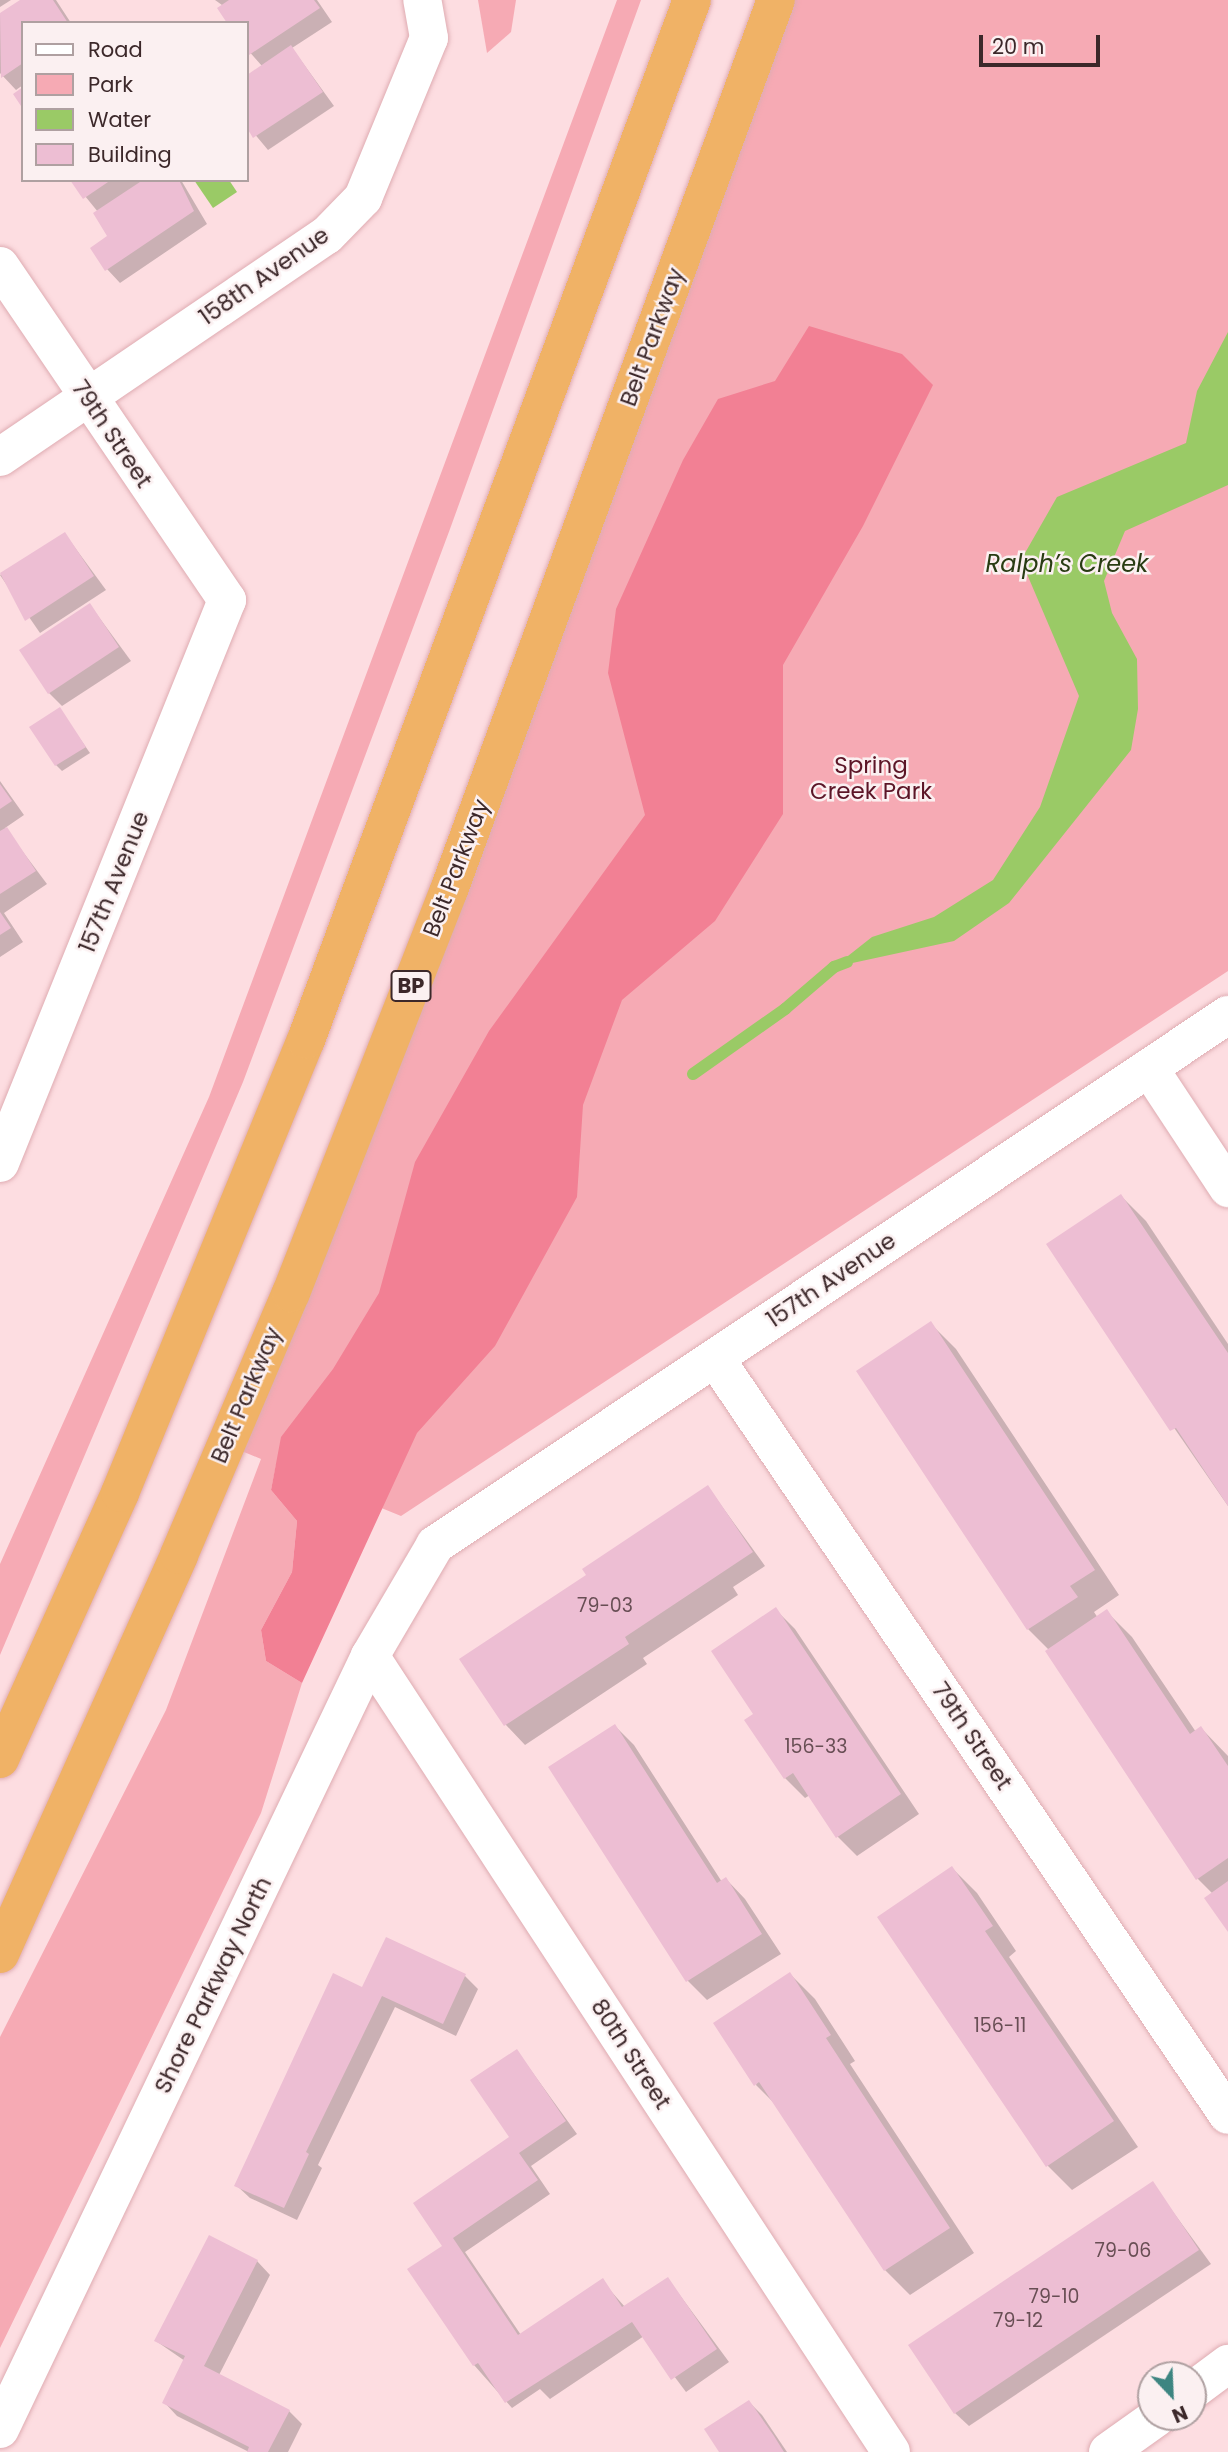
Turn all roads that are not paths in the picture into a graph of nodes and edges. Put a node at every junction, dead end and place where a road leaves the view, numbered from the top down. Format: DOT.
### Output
graph roads {
  1 [pos="692,0"];
  2 [pos="776,0"];
  3 [pos="425,8"];
  4 [pos="0,266"];
  5 [pos="87,398"];
  6 [pos="0,457"];
  7 [pos="227,600"];
  8 [pos="1228,1015"];
  9 [pos="1149,1068"];
  10 [pos="4,1139"];
  11 [pos="1228,1188"];
  12 [pos="715,1358"];
  13 [pos="435,1545"];
  14 [pos="370,1656"];
  15 [pos="0,1759"];
  16 [pos="0,1954"];
  17 [pos="1228,2115"];
  18 [pos="1228,2364"];
  19 [pos="1207,2380"];
  20 [pos="0,2429"];
  21 [pos="1137,2431"];
  22 [pos="891,2452"];
  23 [pos="1108,2452"];
  1 -- 15 [label="highway"];
  2 -- 16 [label="highway, Belt Parkway / BP"];
  3 -- 5 [label="street, 158th Avenue"];
  4 -- 5 [label="street, 79th Street"];
  5 -- 6 [label="street, 158th Avenue"];
  5 -- 7 [label="street, 79th Street"];
  7 -- 10 [label="street, 157th Avenue"];
  8 -- 9 [label="street, 157th Avenue"];
  9 -- 11 [label="street"];
  9 -- 12 [label="street, 157th Avenue"];
  12 -- 13 [label="street, 157th Avenue"];
  12 -- 17 [label="street, 79th Street"];
  13 -- 14 [label="street, Shore Parkway North"];
  14 -- 20 [label="street, Shore Parkway North"];
  14 -- 22 [label="street, 80th Street"];
  18 -- 19 [label="street"];
  21 -- 23 [label="street"];
}
